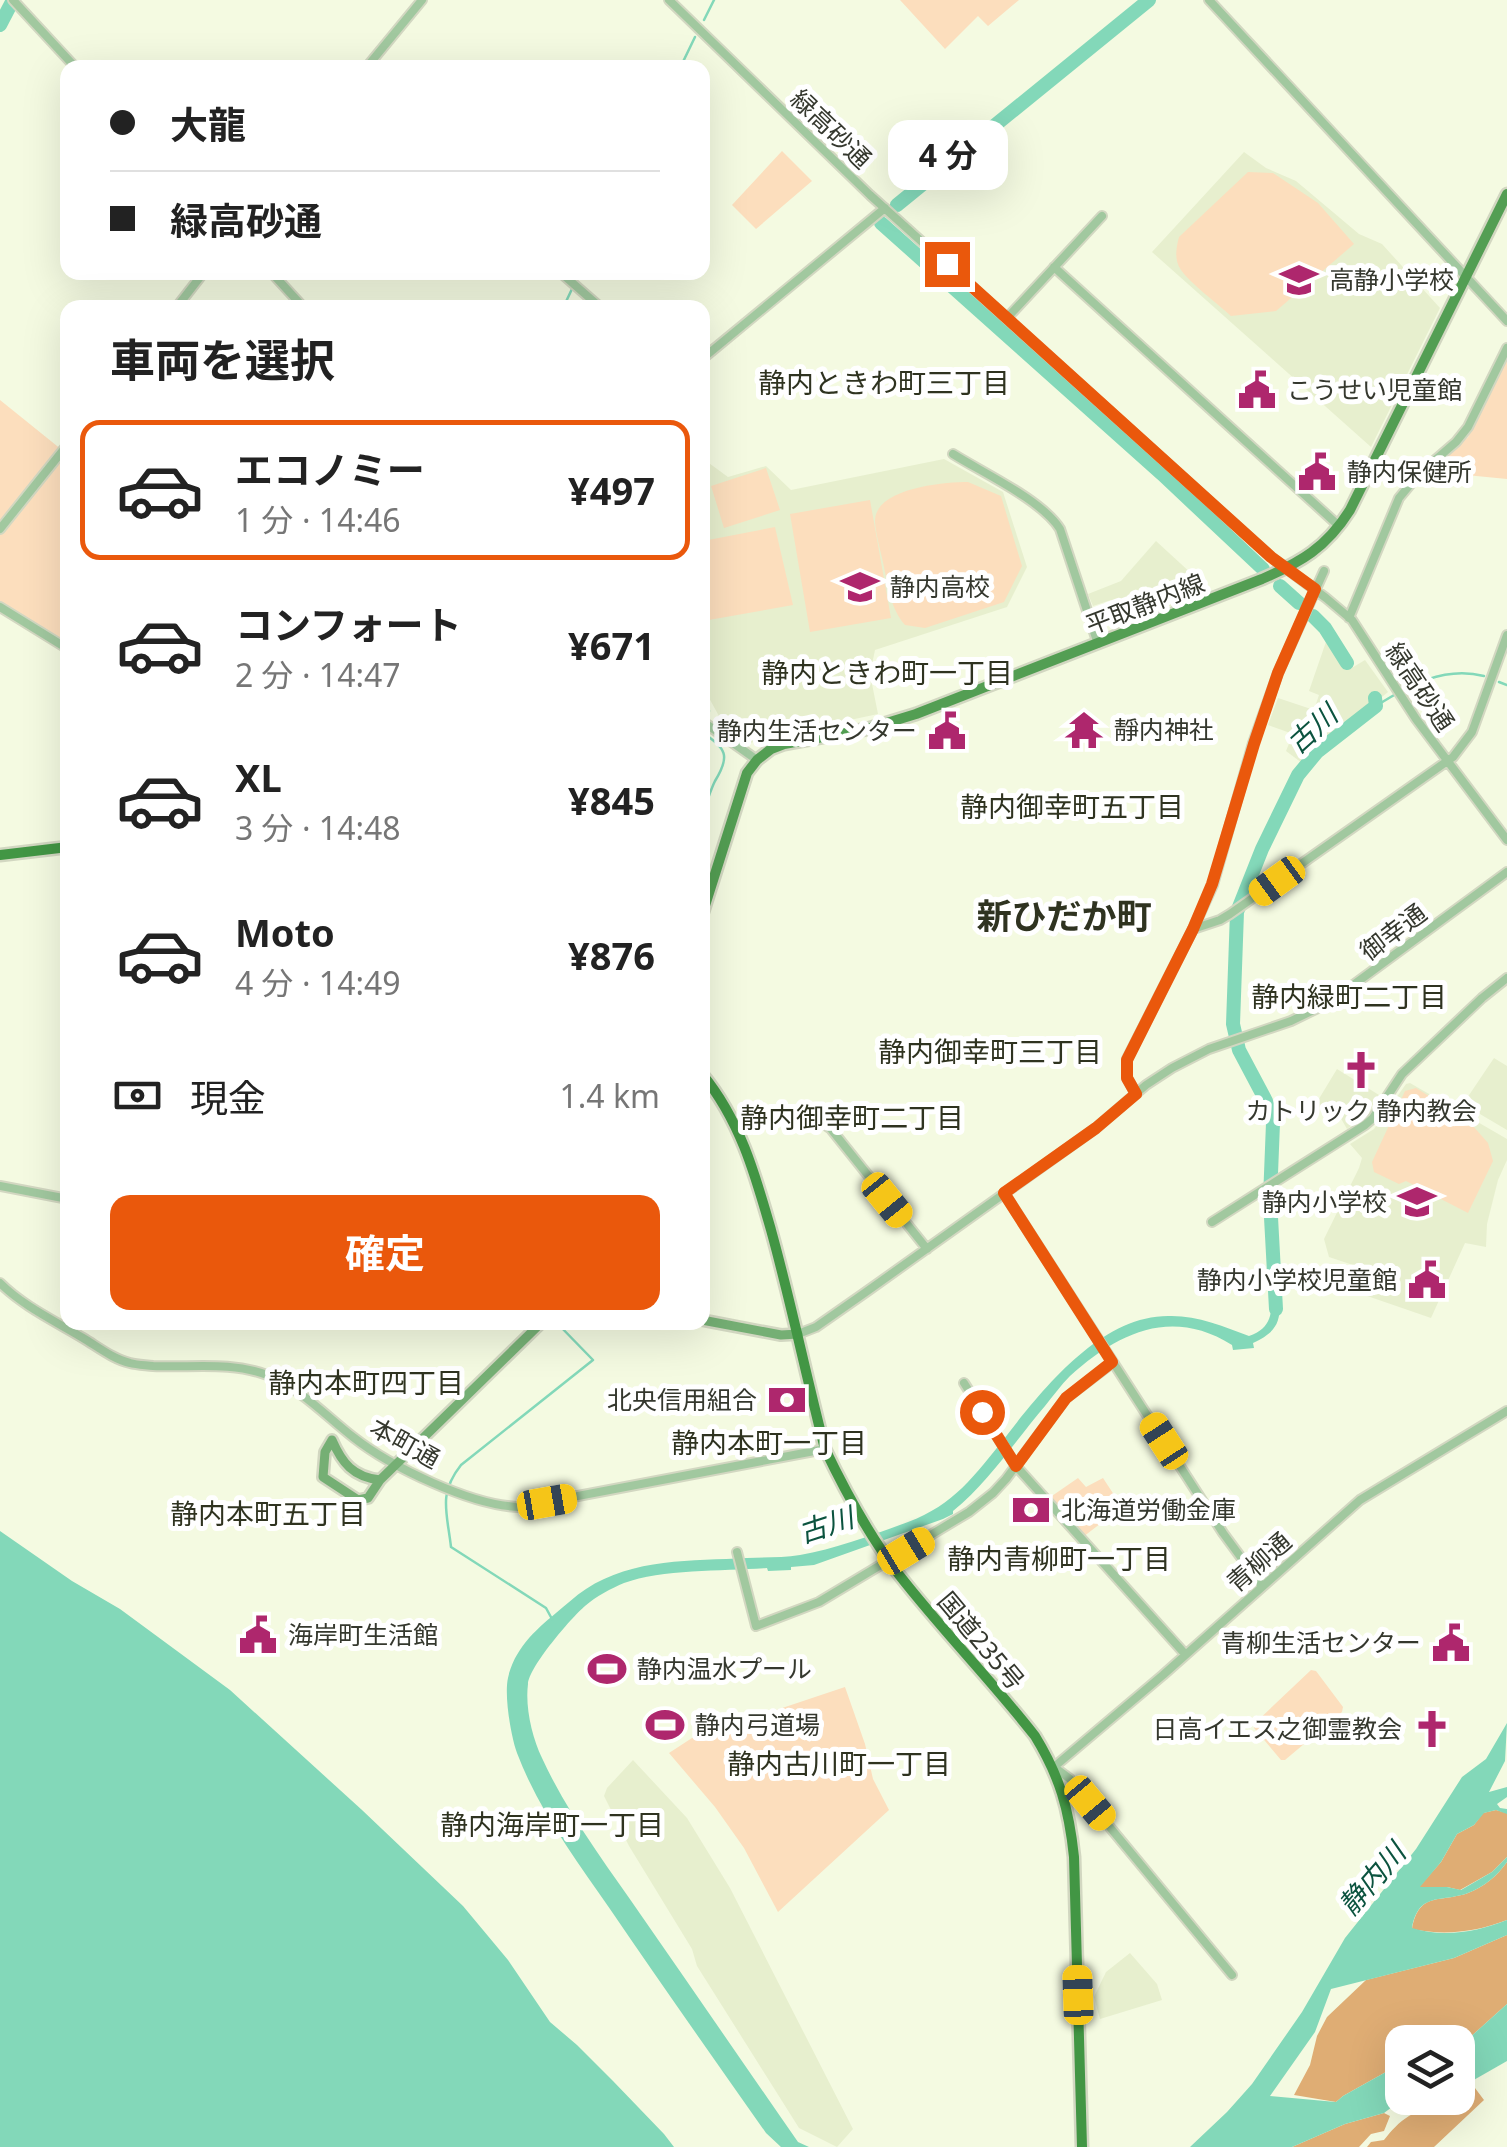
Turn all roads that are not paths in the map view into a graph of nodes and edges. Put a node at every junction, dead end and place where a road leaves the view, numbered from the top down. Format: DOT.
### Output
graph roads {
  1 [pos="422,0"];
  2 [pos="669,0"];
  3 [pos="1209,0"];
  4 [pos="16,4"];
  5 [pos="68,60"];
  6 [pos="373,60"];
  7 [pos="1507,194"];
  8 [pos="885,208"];
  9 [pos="1102,216"];
  10 [pos="1054,268"];
  11 [pos="1466,276"];
  12 [pos="198,280"];
  13 [pos="278,280"];
  14 [pos="569,280"];
  15 [pos="182,300"];
  16 [pos="296,300"];
  17 [pos="592,300"];
  18 [pos="1007,318"];
  19 [pos="1507,320"];
  20 [pos="1507,348"];
  21 [pos="710,352"];
  22 [pos="60,454"];
  23 [pos="953,454"];
  24 [pos="1340,526"];
  25 [pos="0,529"];
  26 [pos="1286,568"];
  27 [pos="1324,572"];
  28 [pos="1315,589"];
  29 [pos="0,607"];
  30 [pos="1349,618"];
  31 [pos="1507,635"];
  32 [pos="60,644"];
  33 [pos="1098,644"];
  34 [pos="710,727"];
  35 [pos="757,760"];
  36 [pos="1446,762"];
  37 [pos="1507,840"];
  38 [pos="60,848"];
  39 [pos="0,855"];
  40 [pos="1507,872"];
  41 [pos="710,891"];
  42 [pos="1193,929"];
  43 [pos="1507,978"];
  44 [pos="710,1086"];
  45 [pos="1136,1094"];
  46 [pos="736,1125"];
  47 [pos="0,1186"];
  48 [pos="1004,1193"];
  49 [pos="60,1197"];
  50 [pos="1212,1222"];
  51 [pos="926,1249"];
  52 [pos="0,1283"];
  53 [pos="710,1322"];
  54 [pos="60,1324"];
  55 [pos="69,1330"];
  56 [pos="534,1330"];
  57 [pos="798,1334"];
  58 [pos="1111,1360"];
  59 [pos="964,1383"];
  60 [pos="1507,1411"];
  61 [pos="826,1449"];
  62 [pos="1014,1464"];
  63 [pos="395,1465"];
  64 [pos="380,1480"];
  65 [pos="738,1552"];
  66 [pos="889,1561"];
  67 [pos="1262,1586"];
  68 [pos="1185,1654"];
  69 [pos="1054,1767"];
  70 [pos="1232,1974"];
  71 [pos="1082,2147"];
  1 -- 6 [label="street"];
  2 -- 8 [label="street, 緑高砂通"];
  3 -- 11 [label="street"];
  4 -- 5 [label="street"];
  7 -- 11 [label="main road, 平取静内線"];
  8 -- 18 [label="street, 緑高砂通"];
  8 -- 21 [label="street"];
  9 -- 10 [label="street"];
  10 -- 18 [label="street"];
  10 -- 24 [label="street"];
  11 -- 19 [label="street"];
  11 -- 24 [label="main road, 平取静内線"];
  12 -- 15 [label="street"];
  13 -- 16 [label="street"];
  14 -- 17 [label="street"];
  18 -- 26 [label="street, 緑高砂通"];
  20 -- 30 [label="street"];
  22 -- 25 [label="street"];
  23 -- 33 [label="street"];
  24 -- 26 [label="main road, 平取静内線"];
  26 -- 28 [label="street, 緑高砂通"];
  26 -- 33 [label="main road, 平取静内線"];
  27 -- 28 [label="street"];
  28 -- 30 [label="street, 緑高砂通"];
  28 -- 42 [label="street"];
  29 -- 32 [label="street"];
  30 -- 36 [label="street, 緑高砂通"];
  31 -- 36 [label="street"];
  33 -- 35 [label="main road, 平取静内線"];
  34 -- 35 [label="street"];
  35 -- 41 [label="main road"];
  36 -- 37 [label="street, 緑高砂通"];
  36 -- 42 [label="street"];
  38 -- 39 [label="highway"];
  40 -- 45 [label="street, 御幸通"];
  42 -- 45 [label="street"];
  43 -- 50 [label="street"];
  44 -- 46 [label="highway, 国道235号"];
  45 -- 48 [label="street"];
  46 -- 51 [label="street"];
  46 -- 57 [label="highway, 国道235号"];
  47 -- 49 [label="street"];
  48 -- 51 [label="street"];
  48 -- 58 [label="street"];
  51 -- 57 [label="street"];
  52 -- 54 [label="street, 本町通"];
  53 -- 57 [label="main road"];
  55 -- 63 [label="street, 本町通"];
  56 -- 63 [label="main road"];
  57 -- 61 [label="highway, 国道235号"];
  58 -- 62 [label="street"];
  58 -- 67 [label="street"];
  59 -- 62 [label="street"];
  60 -- 67 [label="street, 青柳通"];
  61 -- 63 [label="street, 本町通"];
  61 -- 66 [label="highway, 国道235号"];
  62 -- 66 [label="street"];
  62 -- 68 [label="street"];
  63 -- 64 [label="main road"];
  64 -- 64 [label="main road"];
  65 -- 66 [label="street"];
  66 -- 69 [label="highway, 国道235号"];
  67 -- 68 [label="street, 青柳通"];
  68 -- 69 [label="street, 青柳通"];
  69 -- 70 [label="street"];
  69 -- 71 [label="highway, 国道235号"];
}
